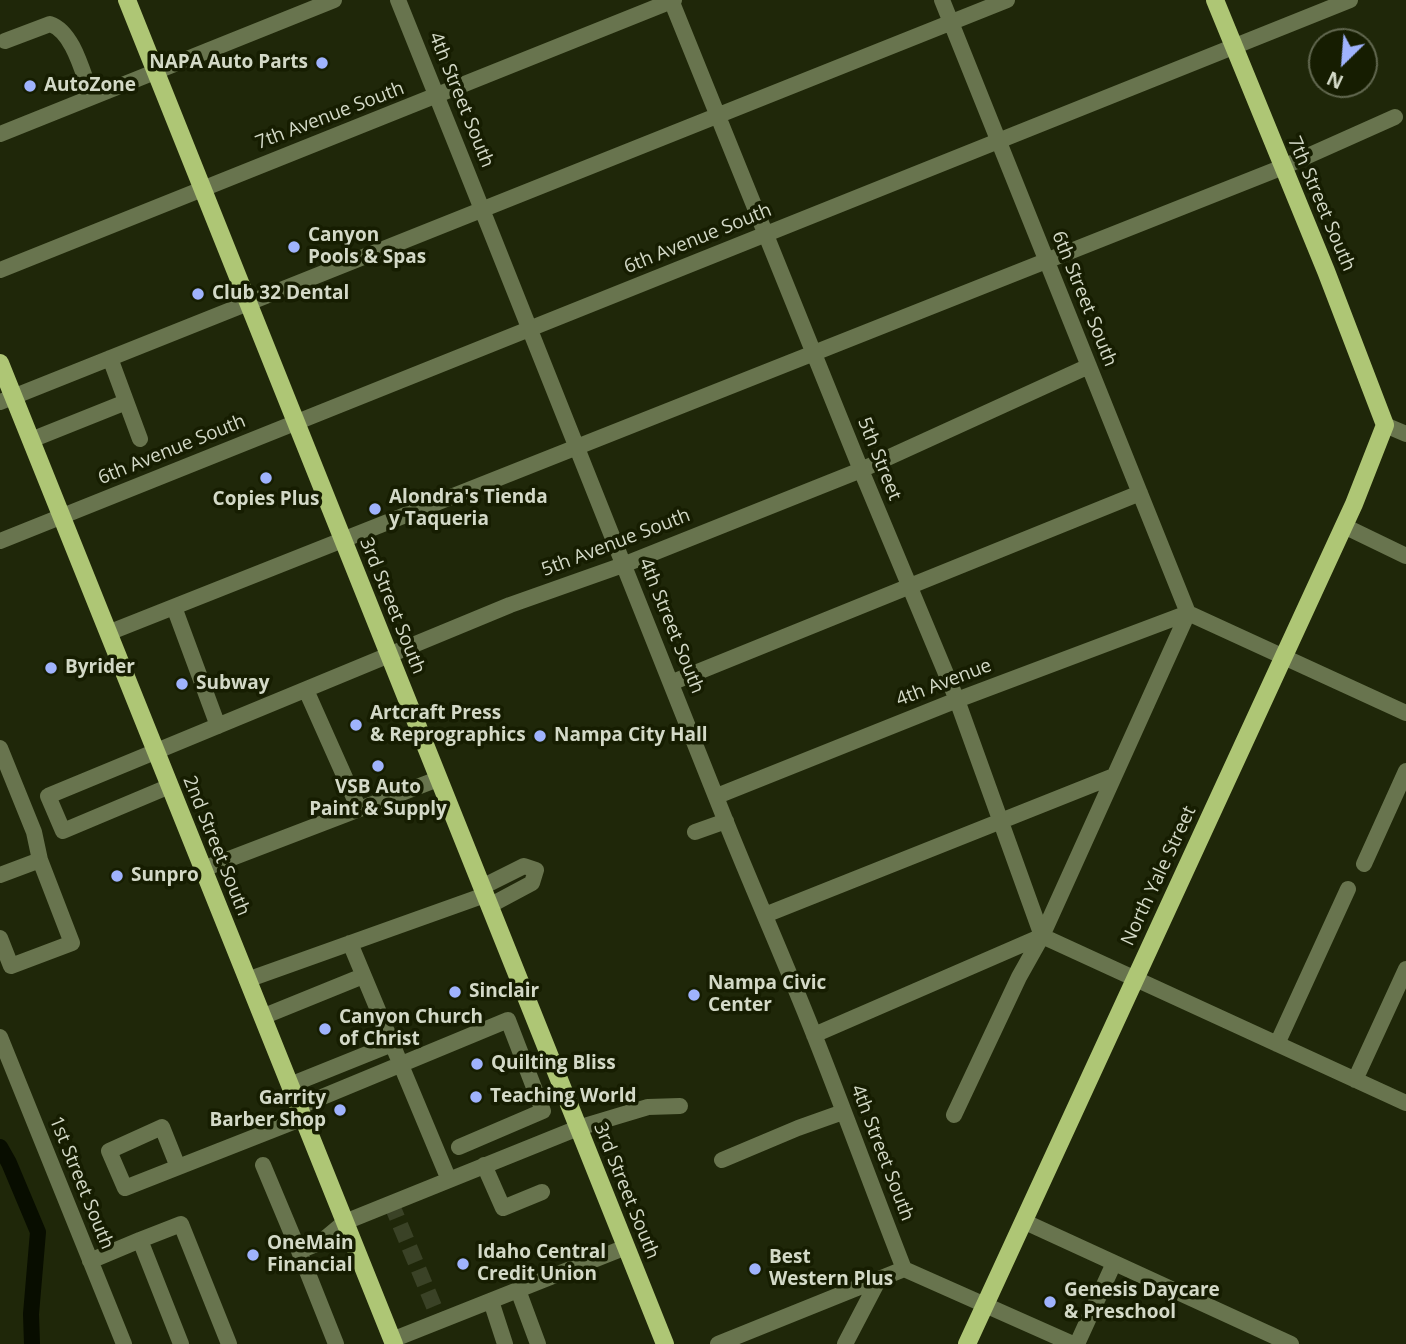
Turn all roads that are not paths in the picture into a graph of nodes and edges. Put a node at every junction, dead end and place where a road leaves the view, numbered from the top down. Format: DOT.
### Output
graph roads {
  1 [pos="127,0"];
  2 [pos="334,0"];
  3 [pos="398,0"];
  4 [pos="672,0"];
  5 [pos="942,0"];
  6 [pos="1007,0"];
  7 [pos="1215,0"];
  8 [pos="1350,0"];
  9 [pos="951,22"];
  10 [pos="2,38"];
  11 [pos="1233,47"];
  12 [pos="155,72"];
  13 [pos="92,97"];
  14 [pos="437,97"];
  15 [pos="719,115"];
  16 [pos="1395,117"];
  17 [pos="0,134"];
  18 [pos="999,141"];
  19 [pos="1283,167"];
  20 [pos="202,190"];
  21 [pos="482,211"];
  22 [pos="766,234"];
  23 [pos="1046,259"];
  24 [pos="0,270"];
  25 [pos="248,303"];
  26 [pos="531,329"];
  27 [pos="814,353"];
  28 [pos="110,358"];
  29 [pos="0,363"];
  30 [pos="1089,366"];
  31 [pos="7,399"];
  32 [pos="126,402"];
  33 [pos="296,423"];
  34 [pos="1385,425"];
  35 [pos="1406,434"];
  36 [pos="140,439"];
  37 [pos="31,440"];
  38 [pos="578,446"];
  39 [pos="860,470"];
  40 [pos="1140,493"];
  41 [pos="62,517"];
  42 [pos="1344,526"];
  43 [pos="343,540"];
  44 [pos="0,541"];
  45 [pos="1406,556"];
  46 [pos="623,565"];
  47 [pos="910,585"];
  48 [pos="174,607"];
  49 [pos="1188,613"];
  50 [pos="108,633"];
  51 [pos="389,656"];
  52 [pos="1283,657"];
  53 [pos="673,682"];
  54 [pos="306,690"];
  55 [pos="957,700"];
  56 [pos="1406,713"];
  57 [pos="218,726"];
  58 [pos="0,748"];
  59 [pos="156,752"];
  60 [pos="1406,771"];
  61 [pos="1114,776"];
  62 [pos="438,779"];
  63 [pos="170,786"];
  64 [pos="717,796"];
  65 [pos="359,809"];
  66 [pos="59,821"];
  67 [pos="726,821"];
  68 [pos="1000,821"];
  69 [pos="34,832"];
  70 [pos="695,832"];
  71 [pos="40,860"];
  72 [pos="1364,864"];
  73 [pos="203,869"];
  74 [pos="0,875"];
  75 [pos="1348,889"];
  76 [pos="545,891"];
  77 [pos="485,896"];
  78 [pos="765,915"];
  79 [pos="1042,936"];
  80 [pos="0,938"];
  81 [pos="350,943"];
  82 [pos="1406,969"];
  83 [pos="363,976"];
  84 [pos="1135,978"];
  85 [pos="247,979"];
  86 [pos="262,1017"];
  87 [pos="814,1035"];
  88 [pos="0,1037"];
  89 [pos="542,1037"];
  90 [pos="392,1044"];
  91 [pos="1277,1044"];
  92 [pos="518,1046"];
  93 [pos="400,1064"];
  94 [pos="7,1076"];
  95 [pos="1355,1080"];
  96 [pos="290,1086"];
  97 [pos="1406,1103"];
  98 [pos="680,1106"];
  99 [pos="301,1112"];
  100 [pos="843,1112"];
  101 [pos="954,1115"];
  102 [pos="578,1128"];
  103 [pos="459,1147"];
  104 [pos="722,1160"];
  105 [pos="263,1165"];
  106 [pos="484,1166"];
  107 [pos="178,1167"];
  108 [pos="449,1180"];
  109 [pos="542,1192"];
  110 [pos="345,1222"];
  111 [pos="1023,1222"];
  112 [pos="140,1240"];
  113 [pos="626,1247"];
  114 [pos="299,1251"];
  115 [pos="90,1261"];
  116 [pos="1114,1263"];
  117 [pos="904,1269"];
  118 [pos="878,1279"];
  119 [pos="518,1290"];
  120 [pos="491,1301"];
  121 [pos="985,1304"];
  122 [pos="393,1342"];
  123 [pos="124,1344"];
  124 [pos="181,1344"];
  125 [pos="229,1344"];
  126 [pos="336,1344"];
  127 [pos="505,1344"];
  128 [pos="538,1344"];
  129 [pos="665,1344"];
  130 [pos="718,1344"];
  131 [pos="845,1344"];
  132 [pos="967,1344"];
  133 [pos="1075,1344"];
  134 [pos="1291,1344"];
  1 -- 12 [label="main road, 3rd Street South"];
  2 -- 12 [label="street"];
  3 -- 14 [label="street, 4th Street South"];
  4 -- 14 [label="street, 7th Avenue South"];
  4 -- 15 [label="street, 5th Street"];
  5 -- 9 [label="street, 6th Street South"];
  6 -- 9 [label="street"];
  7 -- 11 [label="main road, 7th Street South"];
  8 -- 11 [label="street, 6th Avenue South"];
  9 -- 15 [label="street"];
  9 -- 18 [label="street, 6th Street South"];
  10 -- 13 [label="street"];
  11 -- 18 [label="street, 6th Avenue South"];
  11 -- 19 [label="main road, 7th Street South"];
  12 -- 13 [label="street"];
  12 -- 20 [label="main road, 3rd Street South"];
  13 -- 17 [label="street"];
  14 -- 20 [label="street, 7th Avenue South"];
  14 -- 21 [label="street, 4th Street South"];
  15 -- 21 [label="street"];
  15 -- 22 [label="street, 5th Street"];
  16 -- 19 [label="street"];
  18 -- 22 [label="street, 6th Avenue South"];
  18 -- 23 [label="street, 6th Street South"];
  19 -- 23 [label="street"];
  19 -- 34 [label="main road, 7th Street South"];
  20 -- 24 [label="street, 7th Avenue South"];
  20 -- 25 [label="main road, 3rd Street South"];
  21 -- 25 [label="street"];
  21 -- 26 [label="street, 4th Street South"];
  22 -- 26 [label="street, 6th Avenue South"];
  22 -- 27 [label="street, 5th Street"];
  23 -- 27 [label="street"];
  23 -- 30 [label="street, 6th Street South"];
  25 -- 28 [label="street"];
  25 -- 33 [label="main road, 3rd Street South"];
  26 -- 33 [label="street, 6th Avenue South"];
  26 -- 38 [label="street, 4th Street South"];
  27 -- 38 [label="street"];
  27 -- 39 [label="street, 5th Street"];
  28 -- 31 [label="street"];
  28 -- 32 [label="street"];
  29 -- 31 [label="main road, 2nd Street South"];
  30 -- 39 [label="street, 5th Avenue South"];
  30 -- 40 [label="street, 6th Street South"];
  31 -- 37 [label="main road, 2nd Street South"];
  32 -- 36 [label="street"];
  32 -- 37 [label="street"];
  33 -- 41 [label="street, 6th Avenue South"];
  33 -- 43 [label="main road, 3rd Street South"];
  34 -- 35 [label="street"];
  34 -- 42 [label="main road, North Yale Street"];
  37 -- 41 [label="main road, 2nd Street South"];
  38 -- 43 [label="street"];
  38 -- 46 [label="street, 4th Street South"];
  39 -- 46 [label="street, 5th Avenue South"];
  39 -- 47 [label="street, 5th Street"];
  40 -- 47 [label="street"];
  40 -- 49 [label="street, 6th Street South"];
  41 -- 44 [label="street, 6th Avenue South"];
  41 -- 50 [label="main road, 2nd Street South"];
  42 -- 45 [label="street"];
  42 -- 52 [label="main road, North Yale Street"];
  43 -- 48 [label="street"];
  43 -- 51 [label="main road, 3rd Street South"];
  46 -- 51 [label="street, 5th Avenue South"];
  46 -- 53 [label="street, 4th Street South"];
  47 -- 53 [label="street"];
  47 -- 55 [label="street, 5th Street"];
  48 -- 50 [label="street"];
  48 -- 57 [label="street"];
  49 -- 52 [label="street"];
  49 -- 55 [label="street, 4th Avenue"];
  49 -- 61 [label="street"];
  50 -- 59 [label="main road, 2nd Street South"];
  51 -- 54 [label="street, 5th Avenue South"];
  51 -- 62 [label="main road, 3rd Street South"];
  52 -- 56 [label="street"];
  52 -- 84 [label="main road, North Yale Street"];
  53 -- 64 [label="street, 4th Street South"];
  54 -- 57 [label="street, 5th Avenue South"];
  54 -- 65 [label="street"];
  55 -- 64 [label="street, 4th Avenue"];
  55 -- 68 [label="street, 5th Street"];
  57 -- 59 [label="street, 5th Avenue South"];
  58 -- 69 [label="street"];
  59 -- 63 [label="main road, 2nd Street South"];
  59 -- 66 [label="street, 5th Avenue South"];
  60 -- 72 [label="street"];
  61 -- 68 [label="street"];
  61 -- 79 [label="street"];
  62 -- 65 [label="street"];
  62 -- 77 [label="main road, 3rd Street South"];
  63 -- 66 [label="street"];
  63 -- 73 [label="main road, 2nd Street South"];
  64 -- 67 [label="street, 4th Street South"];
  65 -- 73 [label="street"];
  66 -- 69 [label="street"];
  67 -- 70 [label="street"];
  67 -- 78 [label="street, 4th Street South"];
  68 -- 78 [label="street"];
  68 -- 79 [label="street, 5th Street"];
  69 -- 71 [label="street"];
  71 -- 74 [label="street"];
  71 -- 80 [label="street"];
  73 -- 85 [label="main road, 2nd Street South"];
  75 -- 91 [label="street"];
  76 -- 77 [label="street"];
  77 -- 81 [label="street"];
  77 -- 89 [label="main road, 3rd Street South"];
  78 -- 87 [label="street, 4th Street South"];
  79 -- 84 [label="street"];
  79 -- 87 [label="street"];
  79 -- 101 [label="street"];
  81 -- 83 [label="street"];
  81 -- 85 [label="street"];
  82 -- 95 [label="street"];
  83 -- 86 [label="street"];
  83 -- 90 [label="street"];
  84 -- 91 [label="street"];
  84 -- 111 [label="main road, North Yale Street"];
  85 -- 86 [label="main road, 2nd Street South"];
  86 -- 96 [label="main road, 2nd Street South"];
  87 -- 100 [label="street, 4th Street South"];
  88 -- 94 [label="street, 1st Street South"];
  89 -- 92 [label="street"];
  89 -- 102 [label="main road, 3rd Street South"];
  90 -- 93 [label="street"];
  90 -- 96 [label="street"];
  91 -- 95 [label="street"];
  92 -- 93 [label="street"];
  92 -- 103 [label="street"];
  93 -- 99 [label="street"];
  93 -- 108 [label="street"];
  94 -- 115 [label="street, 1st Street South"];
  95 -- 97 [label="street"];
  96 -- 99 [label="main road, 2nd Street South"];
  98 -- 102 [label="street"];
  99 -- 107 [label="street"];
  99 -- 110 [label="main road, 2nd Street South"];
  100 -- 104 [label="street"];
  100 -- 117 [label="street, 4th Street South"];
  102 -- 106 [label="street"];
  102 -- 113 [label="main road, 3rd Street South"];
  105 -- 114 [label="street"];
  106 -- 108 [label="street"];
  106 -- 109 [label="street"];
  108 -- 110 [label="street"];
  110 -- 114 [label="street"];
  110 -- 122 [label="main road, 2nd Street South"];
  111 -- 116 [label="street"];
  111 -- 121 [label="main road, North Yale Street"];
  112 -- 115 [label="street"];
  112 -- 124 [label="street"];
  112 -- 125 [label="street"];
  113 -- 119 [label="street"];
  113 -- 129 [label="main road, 3rd Street South"];
  114 -- 126 [label="street"];
  115 -- 123 [label="street, 1st Street South"];
  116 -- 133 [label="street"];
  116 -- 134 [label="street"];
  117 -- 118 [label="street"];
  117 -- 121 [label="street"];
  118 -- 130 [label="street"];
  118 -- 131 [label="street"];
  119 -- 120 [label="street"];
  119 -- 128 [label="street"];
  120 -- 122 [label="street"];
  120 -- 127 [label="street"];
  121 -- 132 [label="main road, North Yale Street"];
  121 -- 133 [label="street"];
}
